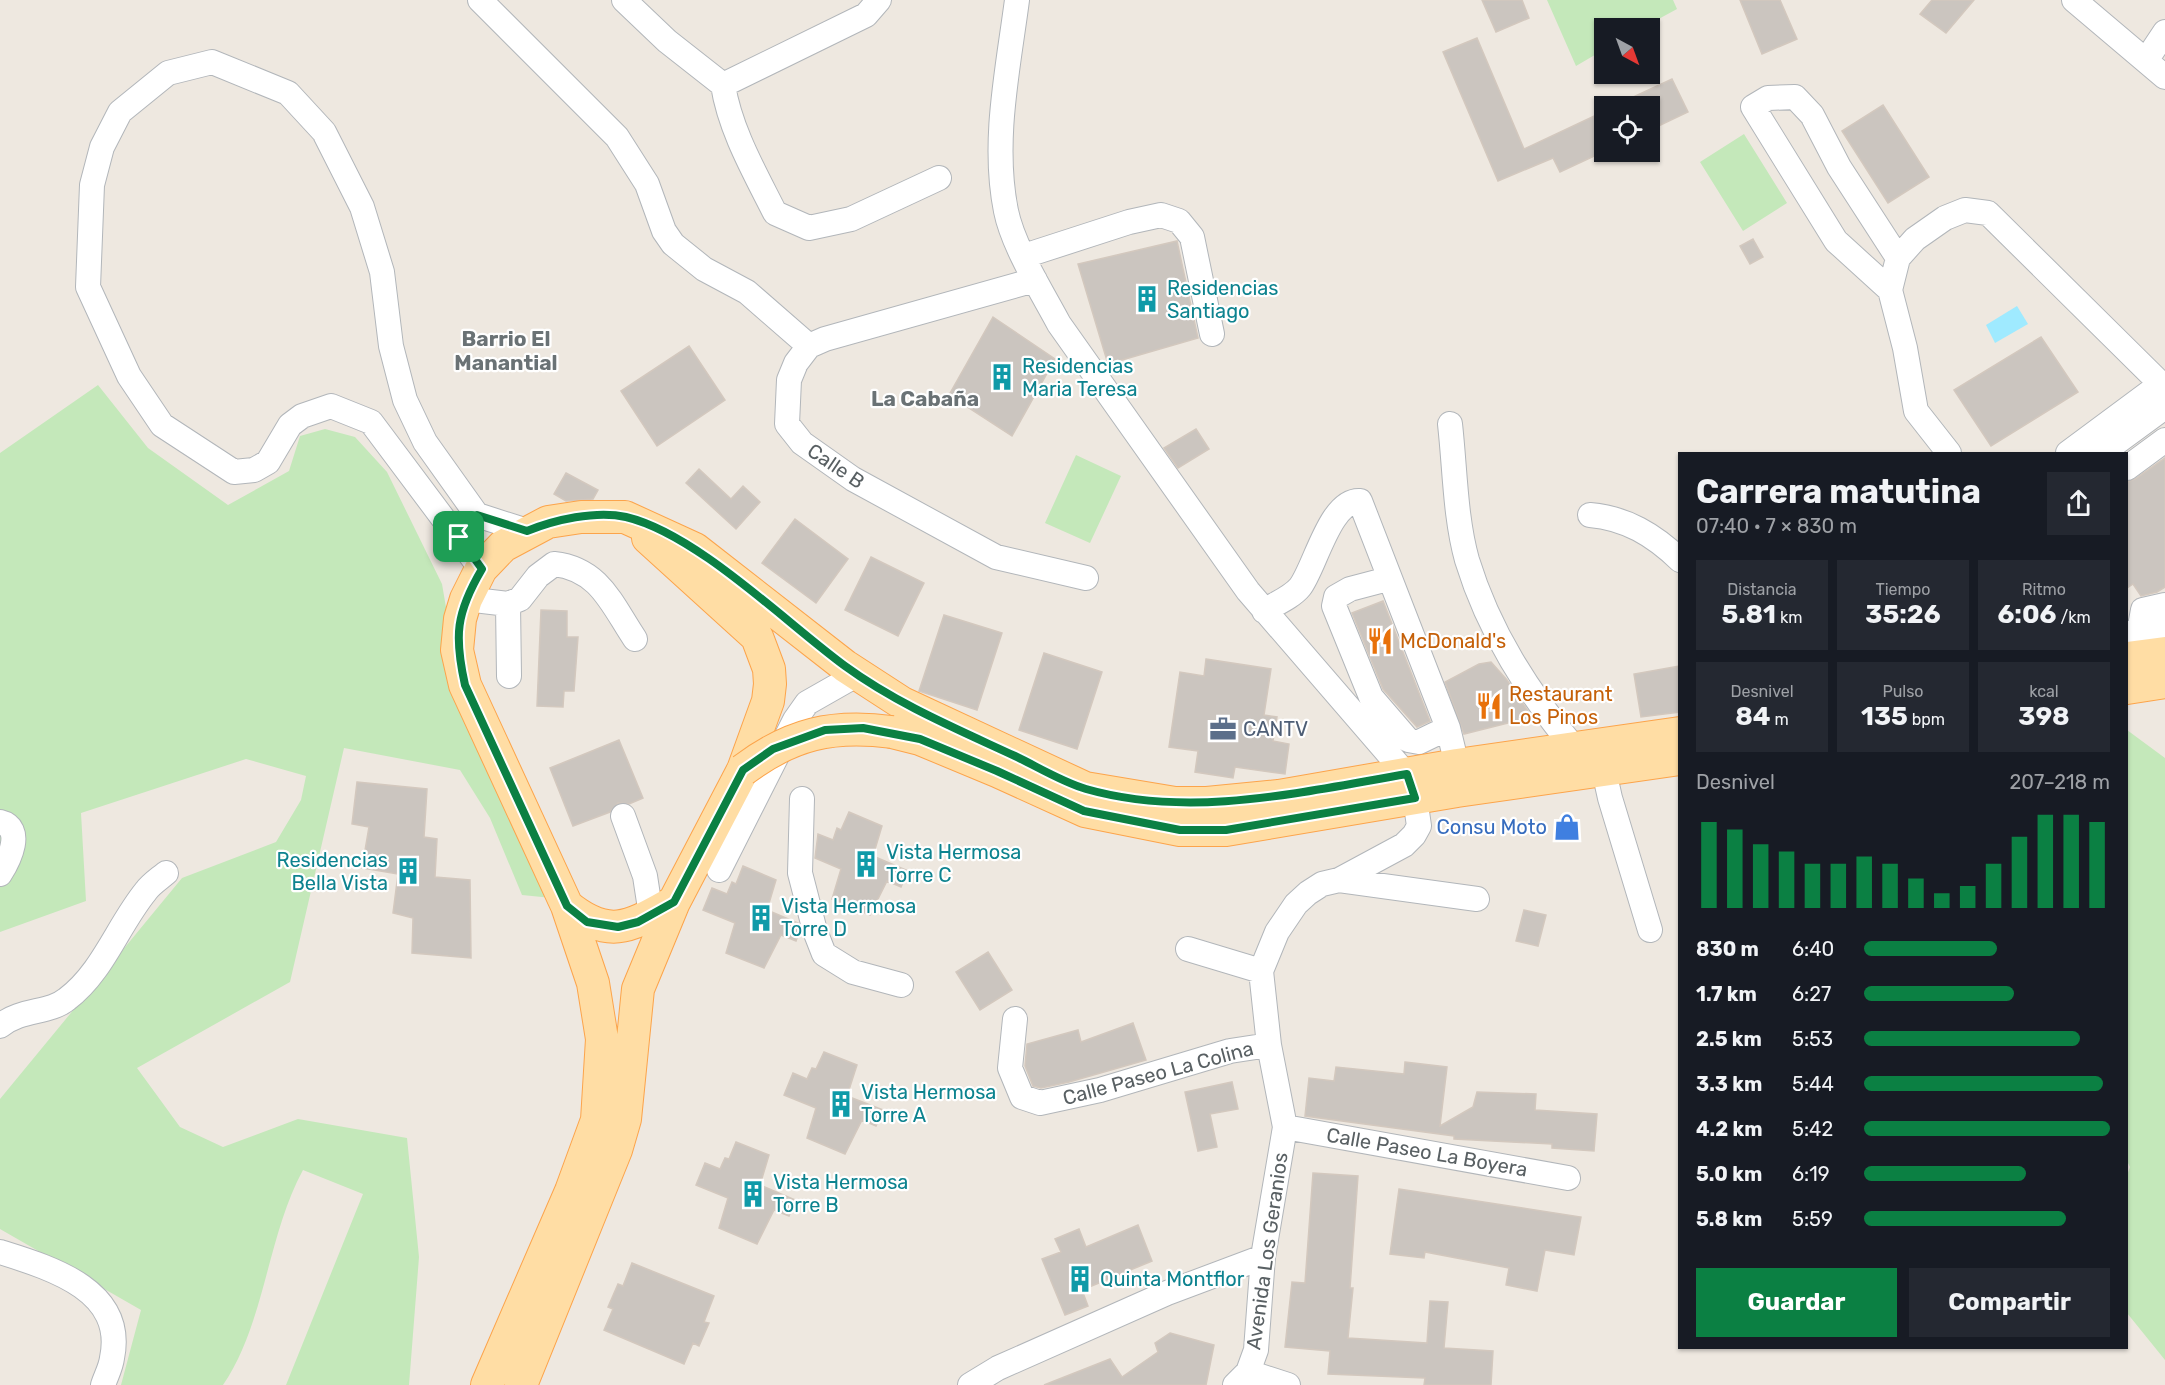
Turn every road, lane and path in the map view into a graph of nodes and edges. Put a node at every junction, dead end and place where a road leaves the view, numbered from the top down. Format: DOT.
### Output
graph roads {
  1 [pos="480,0"];
  2 [pos="624,0"];
  3 [pos="879,0"];
  4 [pos="1017,0"];
  5 [pos="2074,0"];
  6 [pos="2165,33"];
  7 [pos="2147,58"];
  8 [pos="2165,77"];
  9 [pos="723,85"];
  10 [pos="939,178"];
  11 [pos="1024,256"];
  12 [pos="1898,258"];
  13 [pos="1035,280"];
  14 [pos="1890,290"];
  15 [pos="1212,334"];
  16 [pos="809,346"];
  17 [pos="2164,393"];
  18 [pos="1450,424"];
  19 [pos="2165,440"];
  20 [pos="1948,452"];
  21 [pos="2070,452"];
  22 [pos="2103,452"];
  23 [pos="2128,467"];
  24 [pos="477,515"];
  25 [pos="1590,515"];
  26 [pos="625,517"];
  27 [pos="527,531"];
  28 [pos="459,537"];
  29 [pos="1678,558"];
  30 [pos="482,569"];
  31 [pos="1086,578"];
  32 [pos="1388,579"];
  33 [pos="466,599"];
  34 [pos="508,604"];
  35 [pos="1264,611"];
  36 [pos="2138,624"];
  37 [pos="2165,628"];
  38 [pos="635,639"];
  39 [pos="2165,653"];
  40 [pos="858,674"];
  41 [pos="509,676"];
  42 [pos="2165,682"];
  43 [pos="2128,688"];
  44 [pos="1448,728"];
  45 [pos="1678,733"];
  46 [pos="1575,749"];
  47 [pos="1678,759"];
  48 [pos="1457,765"];
  49 [pos="743,770"];
  50 [pos="1604,771"];
  51 [pos="1411,786"];
  52 [pos="802,799"];
  53 [pos="623,816"];
  54 [pos="0,822"];
  55 [pos="719,870"];
  56 [pos="166,873"];
  57 [pos="0,874"];
  58 [pos="1339,880"];
  59 [pos="1477,899"];
  60 [pos="567,906"];
  61 [pos="662,909"];
  62 [pos="1650,930"];
  63 [pos="1188,949"];
  64 [pos="1261,971"];
  65 [pos="901,985"];
  66 [pos="1015,1019"];
  67 [pos="0,1026"];
  68 [pos="1269,1045"];
  69 [pos="1285,1126"];
  70 [pos="1568,1178"];
  71 [pos="0,1252"];
  72 [pos="1263,1257"];
  73 [pos="1242,1379"];
  74 [pos="103,1385"];
  75 [pos="487,1385"];
  76 [pos="521,1385"];
  77 [pos="970,1385"];
  78 [pos="1288,1385"];
  1 -- 16 [label="street"];
  2 -- 9 [label="street"];
  3 -- 9 [label="street"];
  4 -- 11 [label="street"];
  5 -- 7 [label="street"];
  6 -- 7 [label="street"];
  7 -- 8 [label="street"];
  9 -- 10 [label="street"];
  11 -- 13 [label="street"];
  11 -- 15 [label="street"];
  12 -- 14 [label="street"];
  12 -- 14 [label="street"];
  12 -- 17 [label="street"];
  13 -- 16 [label="street"];
  13 -- 35 [label="street"];
  14 -- 20 [label="street"];
  16 -- 31 [label="street, Calle B"];
  17 -- 21 [label="street"];
  17 -- 22 [label="street"];
  18 -- 46 [label="street"];
  19 -- 23 [label="street"];
  24 -- 27 [label="street"];
  24 -- 28 [label="street"];
  24 -- 28 [label="street"];
  25 -- 29 [label="street"];
  26 -- 27 [label="main road"];
  26 -- 40 [label="main road"];
  26 -- 49 [label="main road"];
  27 -- 30 [label="main road"];
  28 -- 30 [label="street"];
  30 -- 33 [label="main road"];
  32 -- 35 [label="street"];
  32 -- 44 [label="street"];
  32 -- 44 [label="street"];
  33 -- 34 [label="street"];
  33 -- 60 [label="main road"];
  34 -- 38 [label="street"];
  34 -- 41 [label="street"];
  35 -- 51 [label="street"];
  36 -- 37 [label="street"];
  36 -- 39 [label="main road"];
  40 -- 51 [label="main road"];
  40 -- 55 [label="street"];
  42 -- 43 [label="main road"];
  44 -- 48 [label="street"];
  45 -- 46 [label="main road"];
  46 -- 48 [label="main road"];
  47 -- 50 [label="main road"];
  48 -- 51 [label="main road"];
  49 -- 51 [label="main road, bridge"];
  49 -- 61 [label="main road"];
  50 -- 51 [label="main road"];
  50 -- 62 [label="street"];
  51 -- 58 [label="street, Avenida Los Geranios"];
  52 -- 65 [label="street"];
  53 -- 61 [label="street"];
  54 -- 57 [label="street"];
  56 -- 67 [label="street"];
  58 -- 59 [label="street"];
  58 -- 64 [label="street, Avenida Los Geranios"];
  60 -- 61 [label="main road"];
  60 -- 75 [label="main road"];
  61 -- 76 [label="main road"];
  63 -- 64 [label="street"];
  64 -- 68 [label="street, Avenida Los Geranios"];
  66 -- 68 [label="street, Calle Paseo La Colina"];
  68 -- 69 [label="street, Avenida Los Geranios"];
  69 -- 70 [label="street, Calle Paseo La Boyera"];
  69 -- 72 [label="street, Avenida Los Geranios"];
  71 -- 74 [label="street"];
  72 -- 73 [label="street, Avenida Los Geranios"];
  72 -- 77 [label="street"];
  73 -- 78 [label="street"];
}
